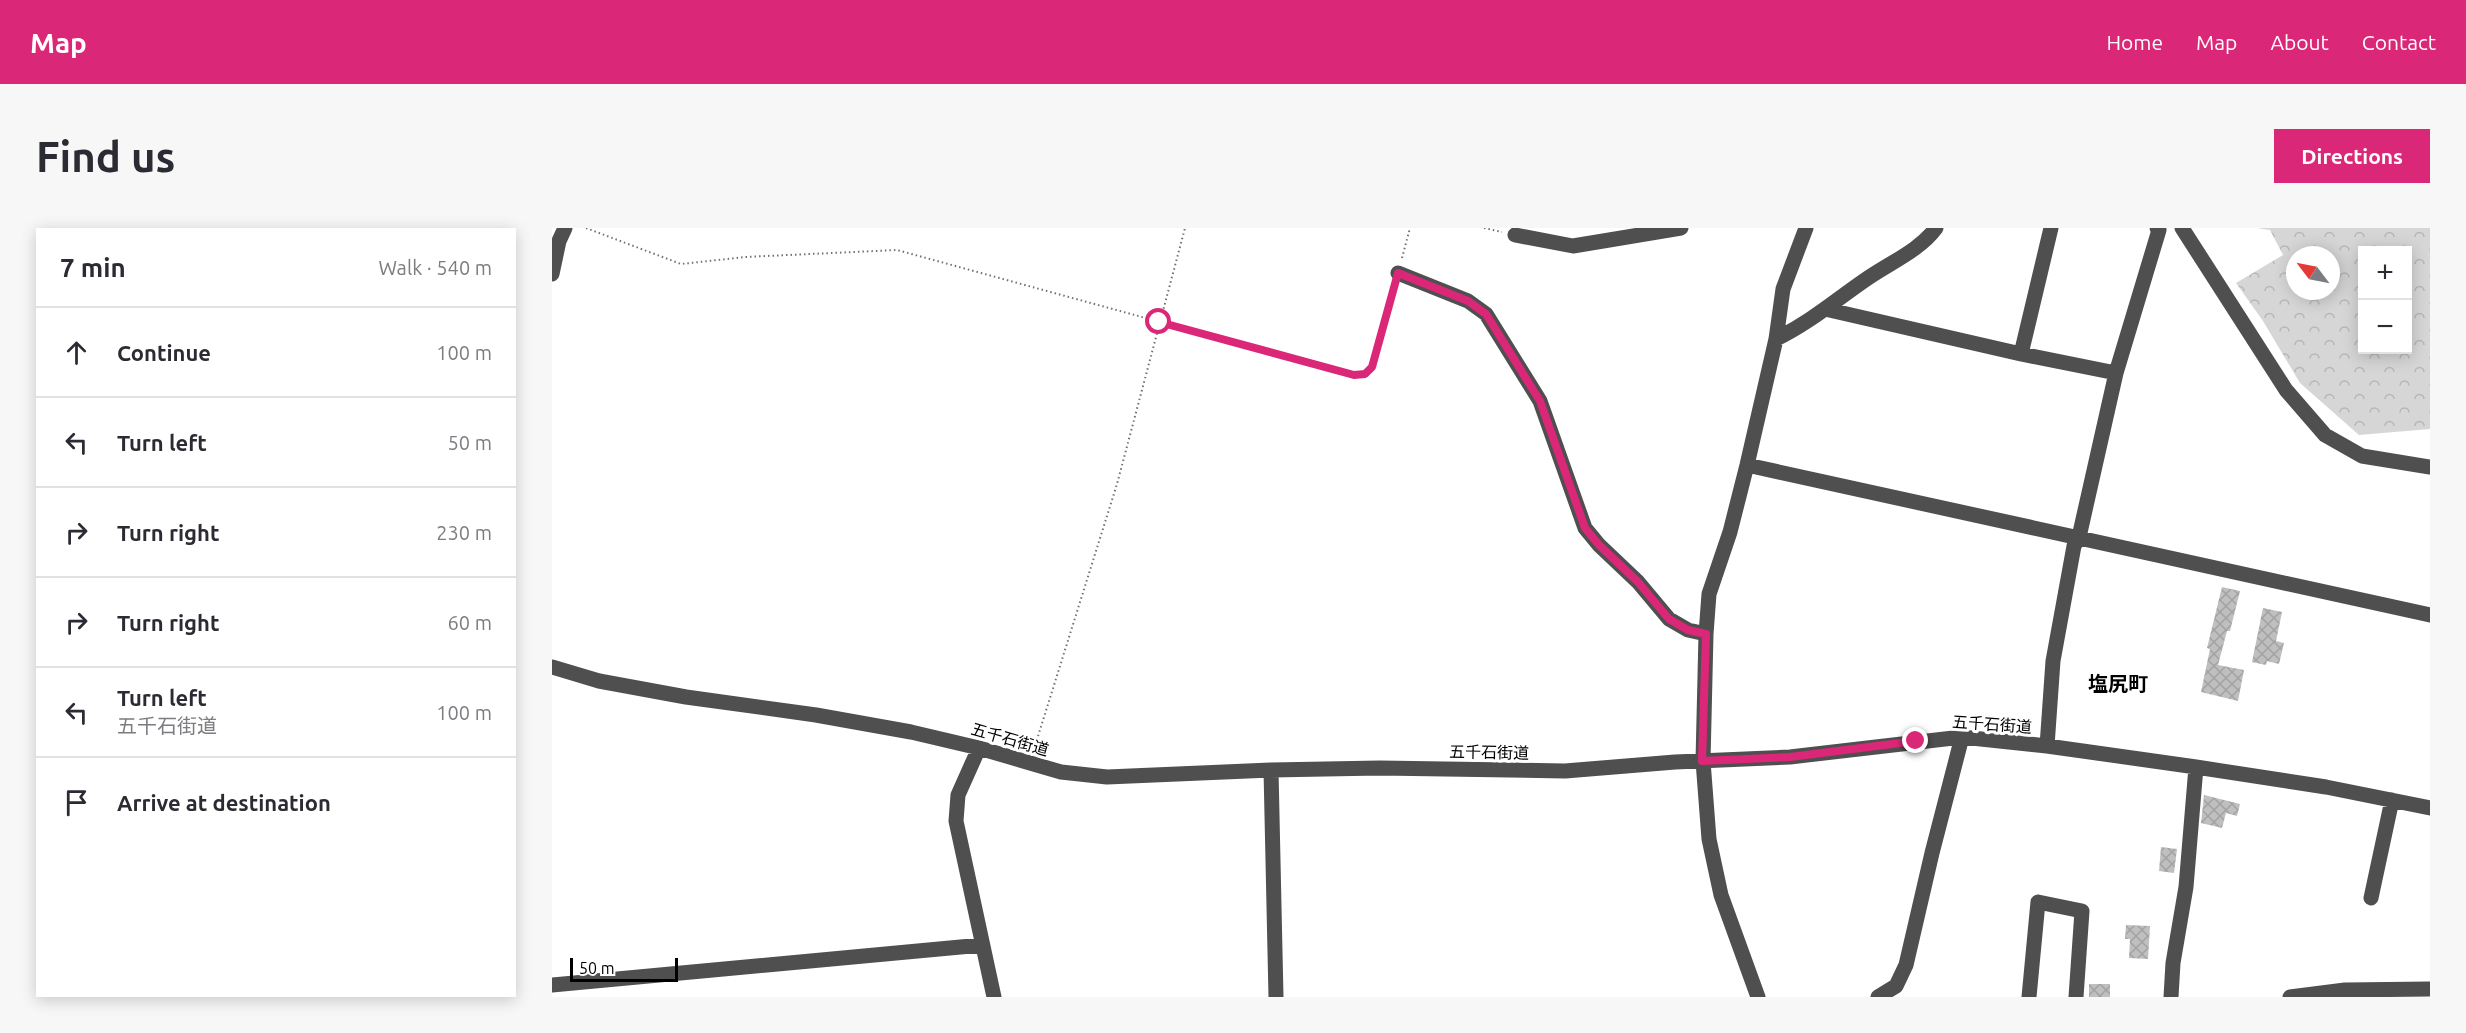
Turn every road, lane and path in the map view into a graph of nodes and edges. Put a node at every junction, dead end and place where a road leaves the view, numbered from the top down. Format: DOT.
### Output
graph roads {
  1 [pos="565,228"];
  2 [pos="586,228"];
  3 [pos="1185,228"];
  4 [pos="1410,228"];
  5 [pos="1681,228"];
  6 [pos="1806,228"];
  7 [pos="1936,228"];
  8 [pos="2051,228"];
  9 [pos="2157,228"];
  10 [pos="2182,228"];
  11 [pos="1515,235"];
  12 [pos="1398,273"];
  13 [pos="552,274"];
  14 [pos="1826,309"];
  15 [pos="1159,322"];
  16 [pos="1776,339"];
  17 [pos="2021,354"];
  18 [pos="2116,373"];
  19 [pos="1747,465"];
  20 [pos="2430,467"];
  21 [pos="2079,537"];
  22 [pos="2430,615"];
  23 [pos="1706,634"];
  24 [pos="552,667"];
  25 [pos="1962,737"];
  26 [pos="2047,746"];
  27 [pos="979,748"];
  28 [pos="1702,761"];
  29 [pos="1030,764"];
  30 [pos="2196,767"];
  31 [pos="1271,770"];
  32 [pos="2392,800"];
  33 [pos="2430,808"];
  34 [pos="2371,898"];
  35 [pos="982,945"];
  36 [pos="552,985"];
  37 [pos="2430,989"];
  38 [pos="994,997"];
  39 [pos="1276,997"];
  40 [pos="1758,997"];
  41 [pos="1878,997"];
  42 [pos="2029,997"];
  43 [pos="2076,997"];
  44 [pos="2171,997"];
  45 [pos="2290,997"];
  1 -- 13 [label="street"];
  2 -- 15 [label="path"];
  3 -- 15 [label="path"];
  4 -- 12 [label="path"];
  5 -- 11 [label="street"];
  6 -- 16 [label="street"];
  7 -- 14 [label="street"];
  8 -- 17 [label="street"];
  9 -- 18 [label="street"];
  10 -- 20 [label="street"];
  12 -- 15 [label="path"];
  12 -- 23 [label="street"];
  14 -- 16 [label="street"];
  14 -- 17 [label="street"];
  15 -- 29 [label="path"];
  16 -- 19 [label="street"];
  17 -- 18 [label="street"];
  18 -- 21 [label="street"];
  19 -- 21 [label="street"];
  19 -- 23 [label="street"];
  21 -- 22 [label="street"];
  21 -- 26 [label="street"];
  23 -- 28 [label="street"];
  24 -- 27 [label="street, 五千石街道"];
  25 -- 26 [label="street, 五千石街道"];
  25 -- 28 [label="street, 五千石街道"];
  25 -- 41 [label="street"];
  26 -- 30 [label="street, 五千石街道"];
  27 -- 29 [label="street, 五千石街道"];
  27 -- 35 [label="street"];
  28 -- 31 [label="street, 五千石街道"];
  28 -- 40 [label="street"];
  29 -- 31 [label="street, 五千石街道"];
  30 -- 32 [label="street, 五千石街道"];
  30 -- 44 [label="street"];
  31 -- 39 [label="street"];
  32 -- 33 [label="street, 五千石街道"];
  32 -- 34 [label="street"];
  35 -- 36 [label="street"];
  35 -- 38 [label="street"];
  37 -- 45 [label="street"];
  42 -- 43 [label="street"];
}
